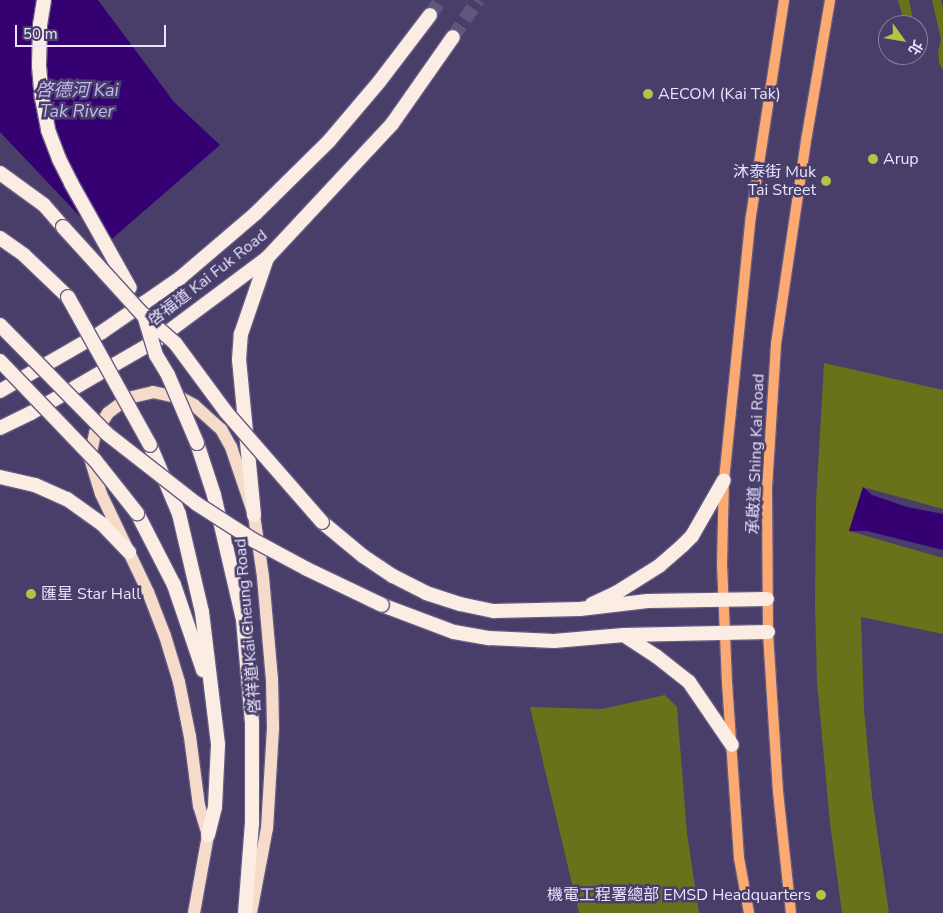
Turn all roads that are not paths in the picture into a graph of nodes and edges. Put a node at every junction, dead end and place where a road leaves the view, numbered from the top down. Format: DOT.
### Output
graph roads {
  1 [pos="44,0"];
  2 [pos="784,0"];
  3 [pos="830,0"];
  4 [pos="430,15"];
  5 [pos="453,37"];
  6 [pos="0,173"];
  7 [pos="0,238"];
  8 [pos="267,258"];
  9 [pos="144,316"];
  10 [pos="0,325"];
  11 [pos="0,361"];
  12 [pos="0,391"];
  13 [pos="0,428"];
  14 [pos="0,478"];
  15 [pos="724,480"];
  16 [pos="254,515"];
  17 [pos="128,552"];
  18 [pos="767,599"];
  19 [pos="723,600"];
  20 [pos="580,609"];
  21 [pos="768,632"];
  22 [pos="725,633"];
  23 [pos="624,635"];
  24 [pos="210,690"];
  25 [pos="732,745"];
  26 [pos="208,835"];
  27 [pos="194,913"];
  28 [pos="246,913"];
  29 [pos="251,913"];
  30 [pos="749,913"];
  31 [pos="791,913"];
  1 -- 9 [label="highway, bridge"];
  2 -- 15 [label="main road, 承啟道 Shing Kai Road"];
  3 -- 18 [label="main road, 承啟道 Shing Kai Road"];
  4 -- 12 [label="highway, 啓福道 Kai Fuk Road"];
  5 -- 8 [label="highway, 啓福道 Kai Fuk Road"];
  6 -- 9 [label="highway, bridge"];
  7 -- 24 [label="highway, bridge"];
  8 -- 13 [label="highway, 啓福道 Kai Fuk Road"];
  8 -- 16 [label="highway"];
  9 -- 20 [label="highway, bridge"];
  9 -- 28 [label="highway, bridge"];
  10 -- 23 [label="highway, bridge"];
  11 -- 24 [label="highway, bridge"];
  14 -- 17 [label="highway"];
  15 -- 19 [label="main road, 承啟道 Shing Kai Road"];
  15 -- 20 [label="highway"];
  16 -- 17 [label="main road, 啓祥道 Kai Cheung Road"];
  16 -- 29 [label="main road, 啓祥道 Kai Cheung Road"];
  17 -- 26 [label="main road"];
  18 -- 19 [label="highway"];
  18 -- 21 [label="main road, 承啟道 Shing Kai Road"];
  19 -- 20 [label="highway"];
  19 -- 22 [label="main road, 承啟道 Shing Kai Road"];
  21 -- 22 [label="highway"];
  21 -- 31 [label="main road, 承啟道 Shing Kai Road"];
  22 -- 23 [label="highway"];
  22 -- 25 [label="main road, 承啟道 Shing Kai Road"];
  23 -- 25 [label="highway"];
  24 -- 26 [label="highway"];
  25 -- 30 [label="main road, 承啟道 Shing Kai Road"];
  26 -- 27 [label="main road"];
}
